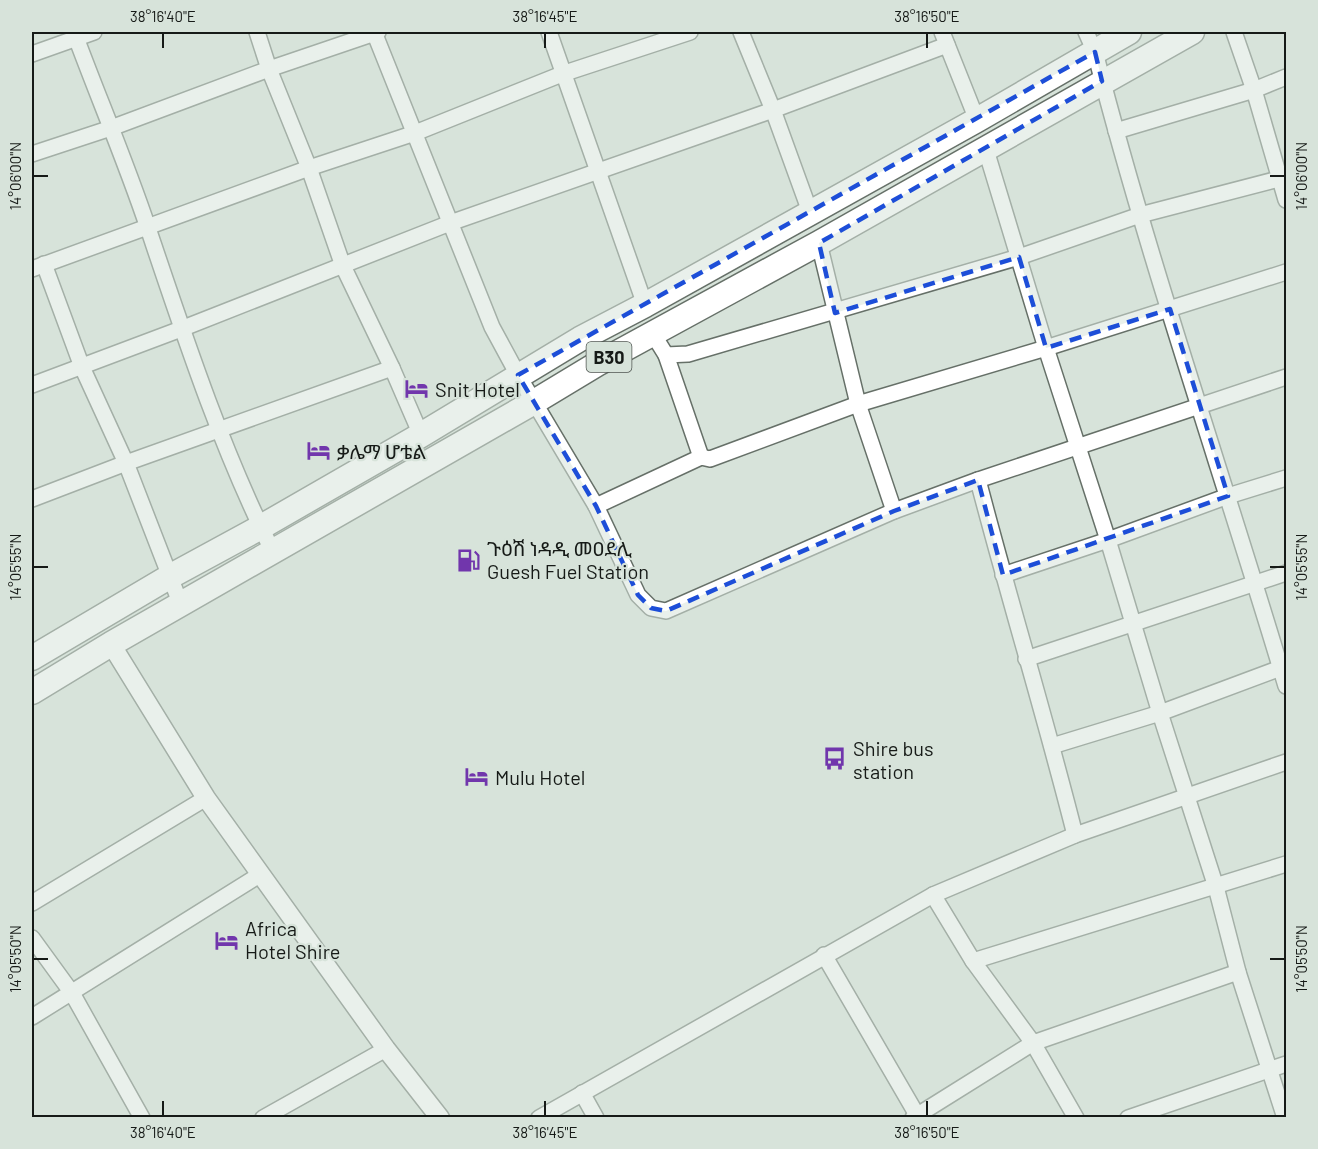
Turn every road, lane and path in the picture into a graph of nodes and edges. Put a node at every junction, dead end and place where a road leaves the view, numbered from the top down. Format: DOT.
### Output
graph roads {
  1 [pos="94,32"];
  2 [pos="257,32"];
  3 [pos="375,32"];
  4 [pos="549,32"];
  5 [pos="690,32"];
  6 [pos="741,32"];
  7 [pos="1129,32"];
  8 [pos="1192,32"];
  9 [pos="1234,32"];
  10 [pos="75,35"];
  11 [pos="945,38"];
  12 [pos="1090,42"];
  13 [pos="32,54"];
  14 [pos="269,69"];
  15 [pos="562,74"];
  16 [pos="1287,77"];
  17 [pos="1102,81"];
  18 [pos="1254,90"];
  19 [pos="773,110"];
  20 [pos="977,120"];
  21 [pos="111,128"];
  22 [pos="1116,131"];
  23 [pos="415,133"];
  24 [pos="986,150"];
  25 [pos="32,154"];
  26 [pos="309,168"];
  27 [pos="598,170"];
  28 [pos="1283,178"];
  29 [pos="1287,200"];
  30 [pos="810,212"];
  31 [pos="1140,215"];
  32 [pos="450,223"];
  33 [pos="148,226"];
  34 [pos="819,243"];
  35 [pos="1019,257"];
  36 [pos="343,266"];
  37 [pos="38,267"];
  38 [pos="1287,272"];
  39 [pos="645,305"];
  40 [pos="1170,309"];
  41 [pos="835,312"];
  42 [pos="181,329"];
  43 [pos="653,334"];
  44 [pos="1046,348"];
  45 [pos="666,355"];
  46 [pos="82,367"];
  47 [pos="393,368"];
  48 [pos="518,375"];
  49 [pos="1287,377"];
  50 [pos="32,385"];
  51 [pos="534,402"];
  52 [pos="858,404"];
  53 [pos="1198,406"];
  54 [pos="448,418"];
  55 [pos="218,429"];
  56 [pos="421,435"];
  57 [pos="463,443"];
  58 [pos="1078,447"];
  59 [pos="701,457"];
  60 [pos="126,463"];
  61 [pos="1287,478"];
  62 [pos="978,480"];
  63 [pos="1228,496"];
  64 [pos="32,499"];
  65 [pos="596,506"];
  66 [pos="894,511"];
  67 [pos="261,527"];
  68 [pos="1108,540"];
  69 [pos="273,552"];
  70 [pos="1287,573"];
  71 [pos="1003,574"];
  72 [pos="170,576"];
  73 [pos="1253,583"];
  74 [pos="181,605"];
  75 [pos="97,618"];
  76 [pos="1134,625"];
  77 [pos="111,644"];
  78 [pos="32,658"];
  79 [pos="1026,659"];
  80 [pos="1284,667"];
  81 [pos="1287,686"];
  82 [pos="32,692"];
  83 [pos="1160,713"];
  84 [pos="1052,746"];
  85 [pos="1287,762"];
  86 [pos="1186,795"];
  87 [pos="206,798"];
  88 [pos="1075,835"];
  89 [pos="1287,864"];
  90 [pos="261,874"];
  91 [pos="1216,887"];
  92 [pos="933,895"];
  93 [pos="32,903"];
  94 [pos="32,938"];
  95 [pos="824,955"];
  96 [pos="973,960"];
  97 [pos="1238,972"];
  98 [pos="72,993"];
  99 [pos="32,1017"];
  100 [pos="1034,1043"];
  101 [pos="386,1049"];
  102 [pos="1287,1064"];
  103 [pos="1271,1069"];
  104 [pos="582,1093"];
  105 [pos="915,1116"];
  106 [pos="142,1118"];
  107 [pos="263,1118"];
  108 [pos="440,1118"];
  109 [pos="539,1118"];
  110 [pos="596,1118"];
  111 [pos="1076,1118"];
  112 [pos="1128,1118"];
  113 [pos="1285,1118"];
  1 -- 10 [label="street"];
  2 -- 14 [label="street"];
  3 -- 14 [label="street"];
  3 -- 23 [label="street"];
  4 -- 15 [label="street"];
  5 -- 15 [label="street"];
  6 -- 19 [label="street"];
  7 -- 12 [label="highway, B30"];
  8 -- 17 [label="highway, B30"];
  9 -- 18 [label="street"];
  10 -- 13 [label="street"];
  10 -- 21 [label="street"];
  11 -- 19 [label="street"];
  11 -- 20 [label="street"];
  12 -- 17 [label="street"];
  12 -- 20 [label="highway, B30"];
  14 -- 21 [label="street"];
  14 -- 26 [label="street"];
  15 -- 23 [label="street"];
  15 -- 27 [label="street"];
  16 -- 18 [label="street"];
  17 -- 22 [label="street"];
  17 -- 24 [label="highway, B30"];
  18 -- 22 [label="street"];
  18 -- 28 [label="street"];
  19 -- 27 [label="street"];
  19 -- 30 [label="street"];
  20 -- 30 [label="highway, B30"];
  21 -- 25 [label="street"];
  21 -- 33 [label="street"];
  22 -- 31 [label="street"];
  23 -- 26 [label="street"];
  23 -- 32 [label="street"];
  24 -- 34 [label="highway, B30"];
  24 -- 35 [label="street"];
  26 -- 33 [label="street"];
  26 -- 36 [label="street"];
  27 -- 32 [label="street"];
  27 -- 39 [label="street"];
  28 -- 29 [label="street"];
  28 -- 31 [label="street"];
  30 -- 39 [label="highway, B30"];
  31 -- 35 [label="street"];
  31 -- 40 [label="street"];
  32 -- 36 [label="street"];
  32 -- 48 [label="street"];
  33 -- 37 [label="street"];
  33 -- 42 [label="street"];
  34 -- 41 [label="street"];
  34 -- 43 [label="highway, B30"];
  35 -- 41 [label="street"];
  35 -- 44 [label="street"];
  36 -- 42 [label="street"];
  36 -- 47 [label="street"];
  37 -- 46 [label="street"];
  38 -- 40 [label="street"];
  39 -- 48 [label="highway, B30"];
  40 -- 44 [label="street"];
  40 -- 53 [label="street"];
  41 -- 45 [label="street"];
  41 -- 52 [label="street"];
  42 -- 46 [label="street"];
  42 -- 55 [label="street"];
  43 -- 45 [label="street"];
  43 -- 51 [label="highway, B30"];
  44 -- 52 [label="street"];
  44 -- 58 [label="street"];
  45 -- 59 [label="street"];
  46 -- 50 [label="street"];
  46 -- 60 [label="street"];
  47 -- 55 [label="street"];
  47 -- 56 [label="street"];
  48 -- 51 [label="street"];
  48 -- 54 [label="highway, B30"];
  49 -- 53 [label="street"];
  51 -- 57 [label="highway, B30"];
  51 -- 65 [label="street"];
  52 -- 59 [label="street"];
  52 -- 66 [label="street"];
  53 -- 58 [label="street"];
  53 -- 63 [label="street"];
  54 -- 56 [label="highway, B30"];
  54 -- 57 [label="highway"];
  55 -- 60 [label="street"];
  55 -- 67 [label="street"];
  56 -- 67 [label="highway, B30"];
  57 -- 69 [label="highway, B30"];
  58 -- 62 [label="street"];
  58 -- 68 [label="street"];
  59 -- 65 [label="street"];
  60 -- 64 [label="street"];
  60 -- 72 [label="street"];
  61 -- 63 [label="street"];
  62 -- 66 [label="street"];
  62 -- 71 [label="street"];
  63 -- 68 [label="street"];
  63 -- 73 [label="street"];
  65 -- 66 [label="street"];
  67 -- 69 [label="street"];
  67 -- 72 [label="highway, B30"];
  68 -- 71 [label="street"];
  68 -- 76 [label="street"];
  69 -- 74 [label="highway, B30"];
  70 -- 73 [label="street"];
  71 -- 79 [label="street"];
  72 -- 74 [label="street"];
  72 -- 75 [label="highway, B30"];
  73 -- 76 [label="street"];
  73 -- 80 [label="street"];
  74 -- 77 [label="highway, B30"];
  75 -- 77 [label="street"];
  75 -- 78 [label="highway, B30"];
  76 -- 79 [label="street"];
  76 -- 83 [label="street"];
  77 -- 82 [label="highway, B30"];
  77 -- 87 [label="street"];
  79 -- 84 [label="street"];
  80 -- 81 [label="street"];
  80 -- 83 [label="street"];
  83 -- 84 [label="street"];
  83 -- 86 [label="street"];
  84 -- 88 [label="street"];
  85 -- 86 [label="street"];
  86 -- 88 [label="street"];
  86 -- 91 [label="street"];
  87 -- 90 [label="street"];
  87 -- 93 [label="street"];
  88 -- 92 [label="street"];
  89 -- 91 [label="street"];
  90 -- 98 [label="street"];
  90 -- 101 [label="street"];
  91 -- 96 [label="street"];
  91 -- 97 [label="street"];
  92 -- 95 [label="street"];
  92 -- 96 [label="street"];
  94 -- 98 [label="street"];
  95 -- 104 [label="street"];
  95 -- 105 [label="street"];
  96 -- 100 [label="street"];
  97 -- 100 [label="street"];
  97 -- 103 [label="street"];
  98 -- 99 [label="street"];
  98 -- 106 [label="street"];
  100 -- 105 [label="street"];
  100 -- 111 [label="street"];
  101 -- 107 [label="street"];
  101 -- 108 [label="street"];
  102 -- 103 [label="street"];
  103 -- 112 [label="street"];
  103 -- 113 [label="street"];
  104 -- 109 [label="street"];
  104 -- 110 [label="street"];
}
